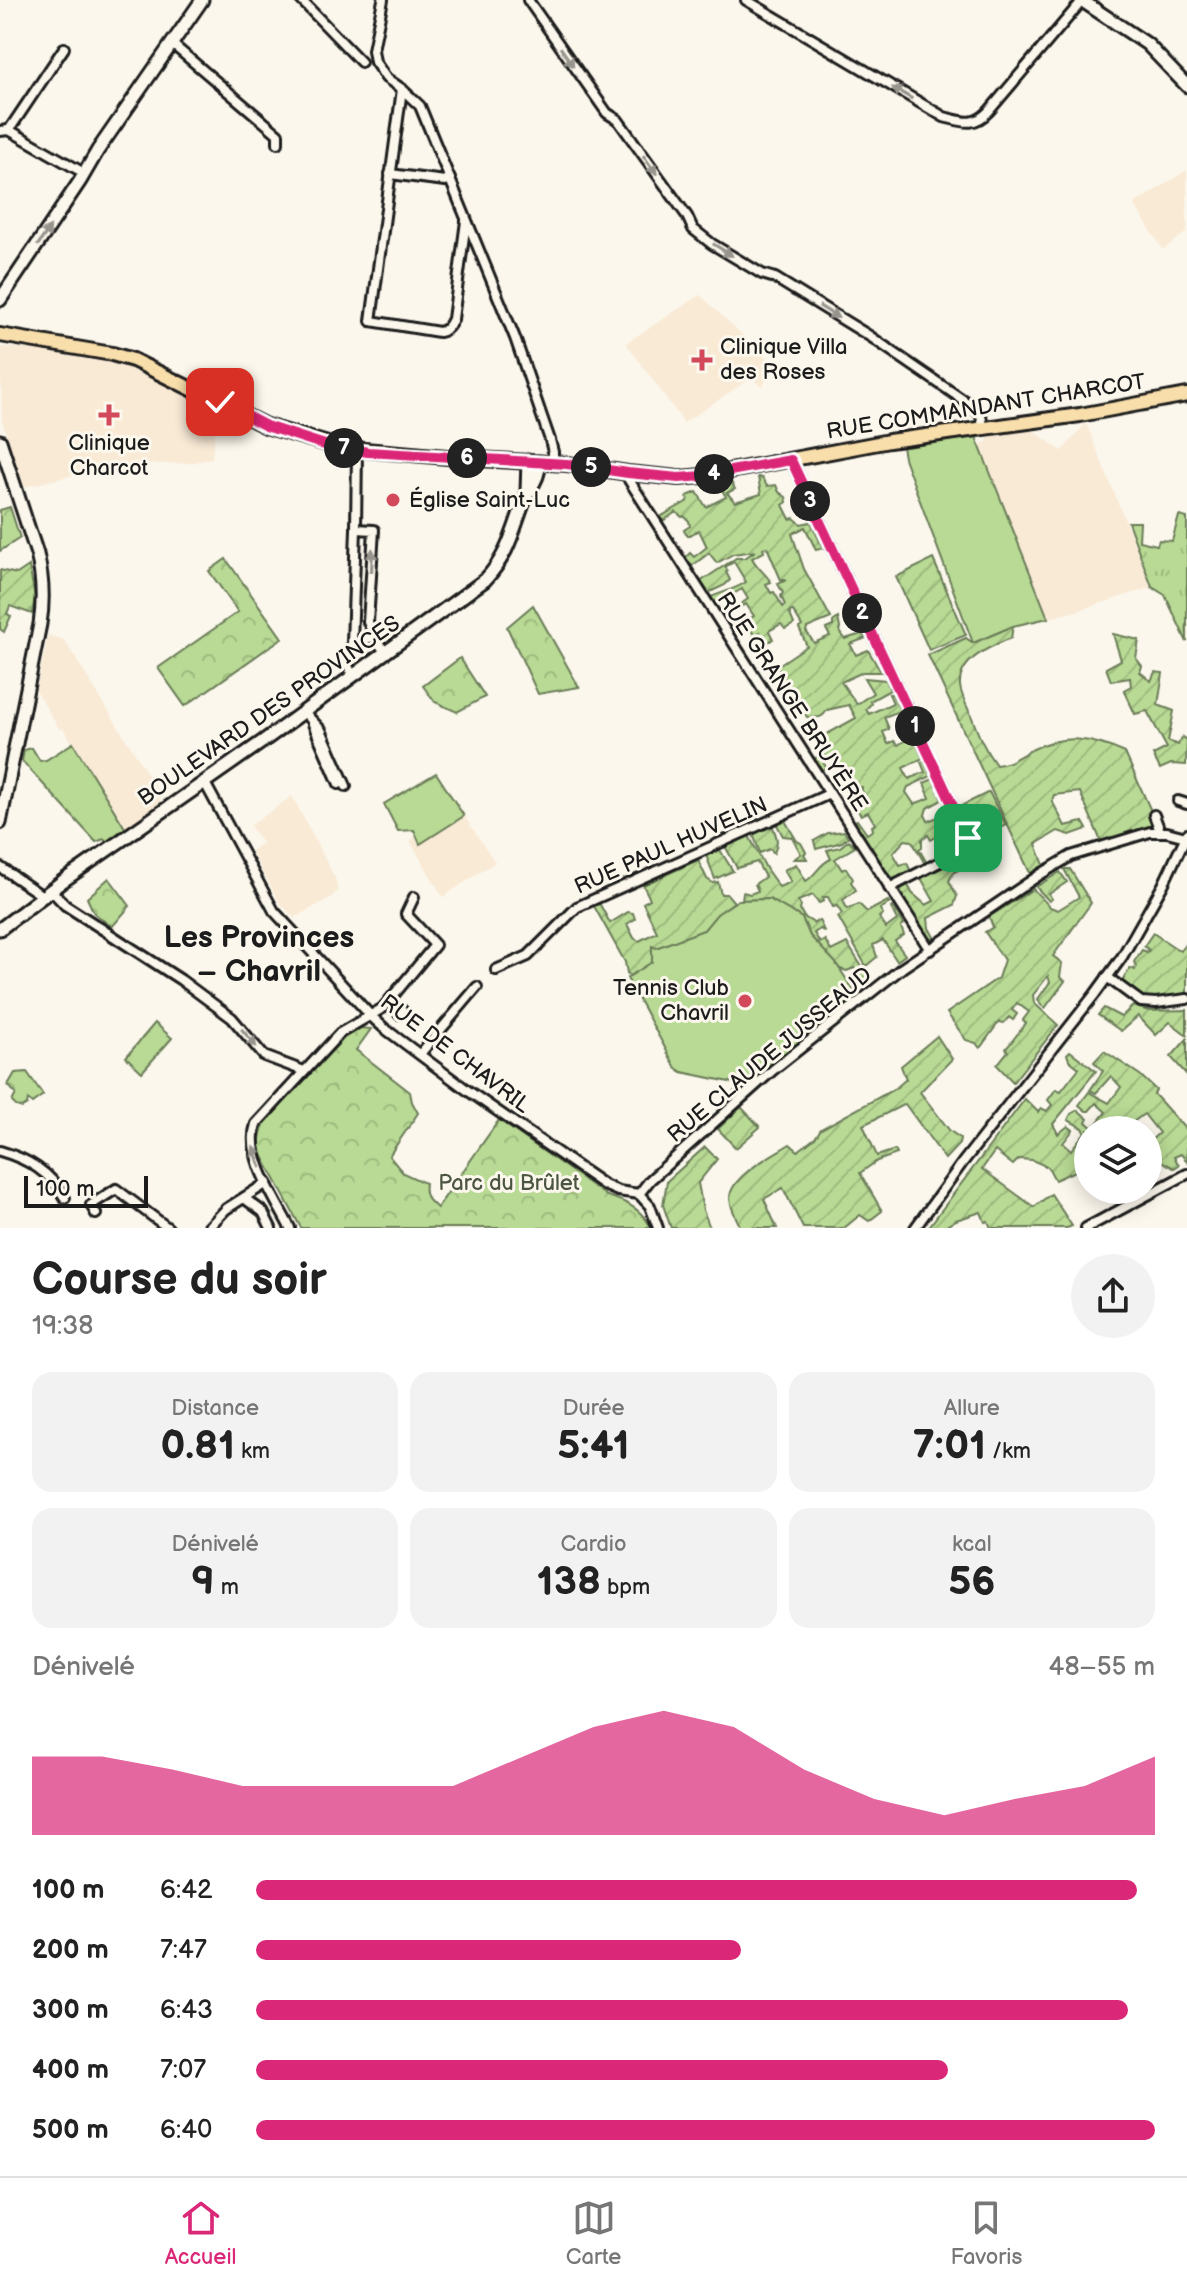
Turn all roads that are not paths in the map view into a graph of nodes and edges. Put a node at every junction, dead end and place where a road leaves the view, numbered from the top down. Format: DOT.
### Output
graph roads {
  1 [pos="202,0"];
  2 [pos="301,0"];
  3 [pos="383,0"];
  4 [pos="528,0"];
  5 [pos="746,0"];
  6 [pos="1082,1"];
  7 [pos="171,43"];
  8 [pos="64,48"];
  9 [pos="361,62"];
  10 [pos="1185,81"];
  11 [pos="402,89"];
  12 [pos="5,131"];
  13 [pos="278,143"];
  14 [pos="84,173"];
  15 [pos="390,174"];
  16 [pos="450,179"];
  17 [pos="466,217"];
  18 [pos="0,300"];
  19 [pos="0,335"];
  20 [pos="1187,395"];
  21 [pos="983,427"];
  22 [pos="0,441"];
  23 [pos="357,450"];
  24 [pos="791,460"];
  25 [pos="534,461"];
  26 [pos="553,463"];
  27 [pos="572,464"];
  28 [pos="628,473"];
  29 [pos="527,496"];
  30 [pos="356,529"];
  31 [pos="369,626"];
  32 [pos="352,627"];
  33 [pos="374,637"];
  34 [pos="352,643"];
  35 [pos="386,653"];
  36 [pos="353,677"];
  37 [pos="304,712"];
  38 [pos="312,723"];
  39 [pos="205,783"];
  40 [pos="829,794"];
  41 [pos="1154,815"];
  42 [pos="0,823"];
  43 [pos="1160,831"];
  44 [pos="1186,835"];
  45 [pos="0,867"];
  46 [pos="889,888"];
  47 [pos="48,894"];
  48 [pos="414,897"];
  49 [pos="0,929"];
  50 [pos="930,950"];
  51 [pos="496,970"];
  52 [pos="1107,977"];
  53 [pos="477,987"];
  54 [pos="1187,999"];
  55 [pos="371,1016"];
  56 [pos="420,1054"];
  57 [pos="304,1071"];
  58 [pos="0,1151"];
  59 [pos="1187,1174"];
  60 [pos="267,1183"];
  61 [pos="639,1194"];
  62 [pos="65,1198"];
  63 [pos="244,1198"];
  64 [pos="96,1214"];
  65 [pos="168,1228"];
  66 [pos="208,1228"];
  67 [pos="271,1228"];
  68 [pos="290,1228"];
  69 [pos="658,1228"];
  70 [pos="915,1228"];
  71 [pos="1086,1228"];
  1 -- 7 [label="main road"];
  2 -- 9 [label="street"];
  3 -- 11 [label="street"];
  4 -- 21 [label="street, one-way"];
  6 -- 5 [label="street, one-way"];
  6 -- 10 [label="main road"];
  7 -- 13 [label="street"];
  7 -- 14 [label="main road"];
  8 -- 12 [label="street"];
  11 -- 15 [label="street"];
  11 -- 16 [label="street"];
  12 -- 14 [label="street"];
  18 -- 14 [label="main road, one-way"];
  15 -- 16 [label="street"];
  15 -- 17 [label="street"];
  16 -- 17 [label="street"];
  17 -- 26 [label="street"];
  19 -- 23 [label="main road, RUE COMMANDANT CHARCOT"];
  20 -- 21 [label="main road, RUE COMMANDANT CHARCOT"];
  21 -- 24 [label="main road, RUE COMMANDANT CHARCOT"];
  22 -- 42 [label="main road"];
  23 -- 25 [label="main road, RUE COMMANDANT CHARCOT"];
  23 -- 30 [label="street"];
  24 -- 28 [label="main road, RUE COMMANDANT CHARCOT"];
  24 -- 46 [label="street"];
  25 -- 26 [label="main road, RUE COMMANDANT CHARCOT"];
  25 -- 29 [label="main road, BOULEVARD DES PROVINCES"];
  26 -- 27 [label="main road, RUE COMMANDANT CHARCOT"];
  27 -- 28 [label="main road, RUE COMMANDANT CHARCOT"];
  27 -- 29 [label="main road, BOULEVARD DES PROVINCES"];
  28 -- 40 [label="street, RUE GRANGE BRUYÈRE"];
  29 -- 35 [label="main road, BOULEVARD DES PROVINCES"];
  31 -- 30 [label="street, one-way"];
  30 -- 32 [label="street"];
  31 -- 32 [label="street"];
  31 -- 33 [label="street"];
  32 -- 34 [label="street"];
  33 -- 34 [label="street"];
  33 -- 35 [label="street"];
  34 -- 36 [label="street"];
  35 -- 36 [label="main road, BOULEVARD DES PROVINCES"];
  36 -- 37 [label="main road, BOULEVARD DES PROVINCES"];
  37 -- 38 [label="street"];
  37 -- 39 [label="main road, BOULEVARD DES PROVINCES"];
  38 -- 38 [label="street"];
  39 -- 47 [label="main road, BOULEVARD DES PROVINCES"];
  39 -- 55 [label="street, RUE DE CHAVRIL"];
  40 -- 46 [label="street, RUE GRANGE BRUYÈRE"];
  40 -- 51 [label="street, RUE PAUL HUVELIN"];
  41 -- 43 [label="street"];
  43 -- 44 [label="street"];
  43 -- 50 [label="street, RUE CLAUDE JUSSEAUD"];
  44 -- 52 [label="street"];
  45 -- 47 [label="street"];
  46 -- 50 [label="street, RUE GRANGE BRUYÈRE"];
  47 -- 49 [label="main road, BOULEVARD DES PROVINCES"];
  47 -- 57 [label="street, one-way"];
  48 -- 55 [label="street"];
  50 -- 61 [label="street, RUE CLAUDE JUSSEAUD"];
  52 -- 54 [label="street"];
  52 -- 70 [label="street"];
  53 -- 56 [label="street"];
  55 -- 56 [label="street, RUE DE CHAVRIL"];
  55 -- 57 [label="street"];
  56 -- 61 [label="street, RUE DE CHAVRIL"];
  60 -- 57 [label="street, one-way"];
  58 -- 62 [label="street"];
  59 -- 71 [label="street"];
  60 -- 63 [label="street"];
  60 -- 68 [label="street"];
  61 -- 69 [label="street"];
  63 -- 66 [label="street"];
  63 -- 67 [label="street"];
  64 -- 65 [label="street"];
}
